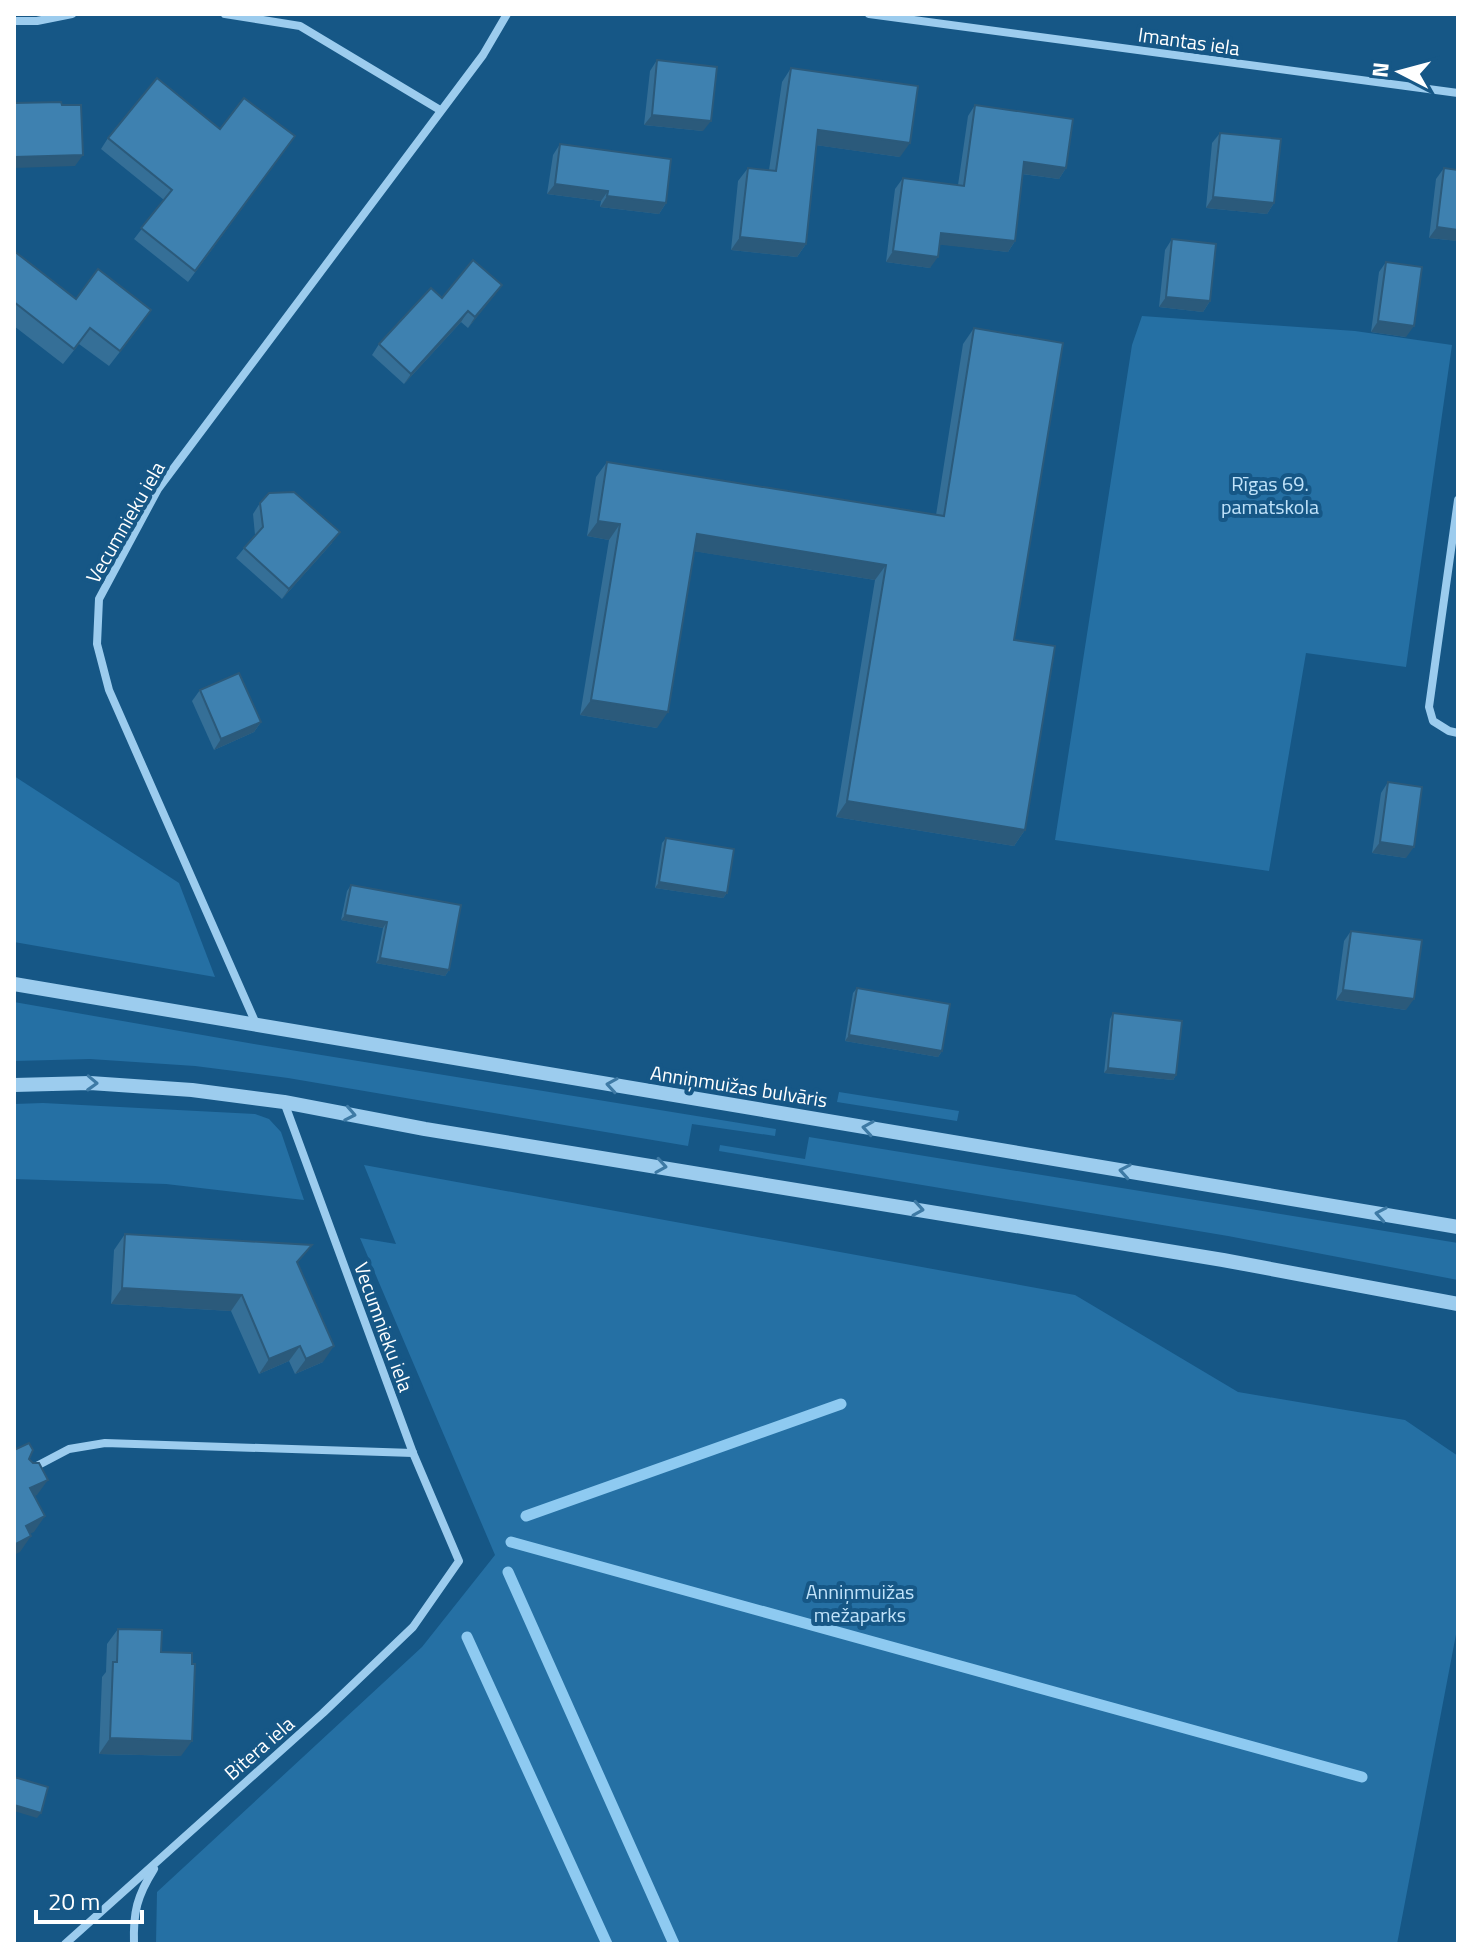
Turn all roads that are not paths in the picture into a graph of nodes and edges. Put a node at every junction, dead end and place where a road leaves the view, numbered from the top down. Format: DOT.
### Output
graph roads {
  1 [pos="72,14"];
  2 [pos="225,14"];
  3 [pos="507,14"];
  4 [pos="869,14"];
  5 [pos="14,21"];
  6 [pos="1458,93"];
  7 [pos="440,110"];
  8 [pos="1458,500"];
  9 [pos="1458,733"];
  10 [pos="14,984"];
  11 [pos="257,1026"];
  12 [pos="14,1085"];
  13 [pos="284,1102"];
  14 [pos="1458,1227"];
  15 [pos="1458,1304"];
  16 [pos="413,1453"];
  17 [pos="25,1472"];
  18 [pos="459,1561"];
  19 [pos="161,1859"];
  20 [pos="65,1944"];
  21 [pos="134,1944"];
  1 -- 5 [label="street"];
  2 -- 7 [label="street"];
  3 -- 7 [label="street, Vecumnieku iela"];
  4 -- 6 [label="street, Imantas iela"];
  7 -- 11 [label="street, Vecumnieku iela"];
  8 -- 9 [label="street"];
  10 -- 11 [label="street, Anniņmuižas bulvāris"];
  14 -- 11 [label="street, Anniņmuižas bulvāris, one-way"];
  12 -- 13 [label="street, one-way"];
  13 -- 15 [label="street, one-way"];
  13 -- 16 [label="street, Vecumnieku iela"];
  16 -- 17 [label="street"];
  16 -- 18 [label="street, Vecumnieku iela"];
  18 -- 19 [label="street, Bitera iela"];
  19 -- 20 [label="street, Bitera iela"];
  19 -- 21 [label="street"];
}
